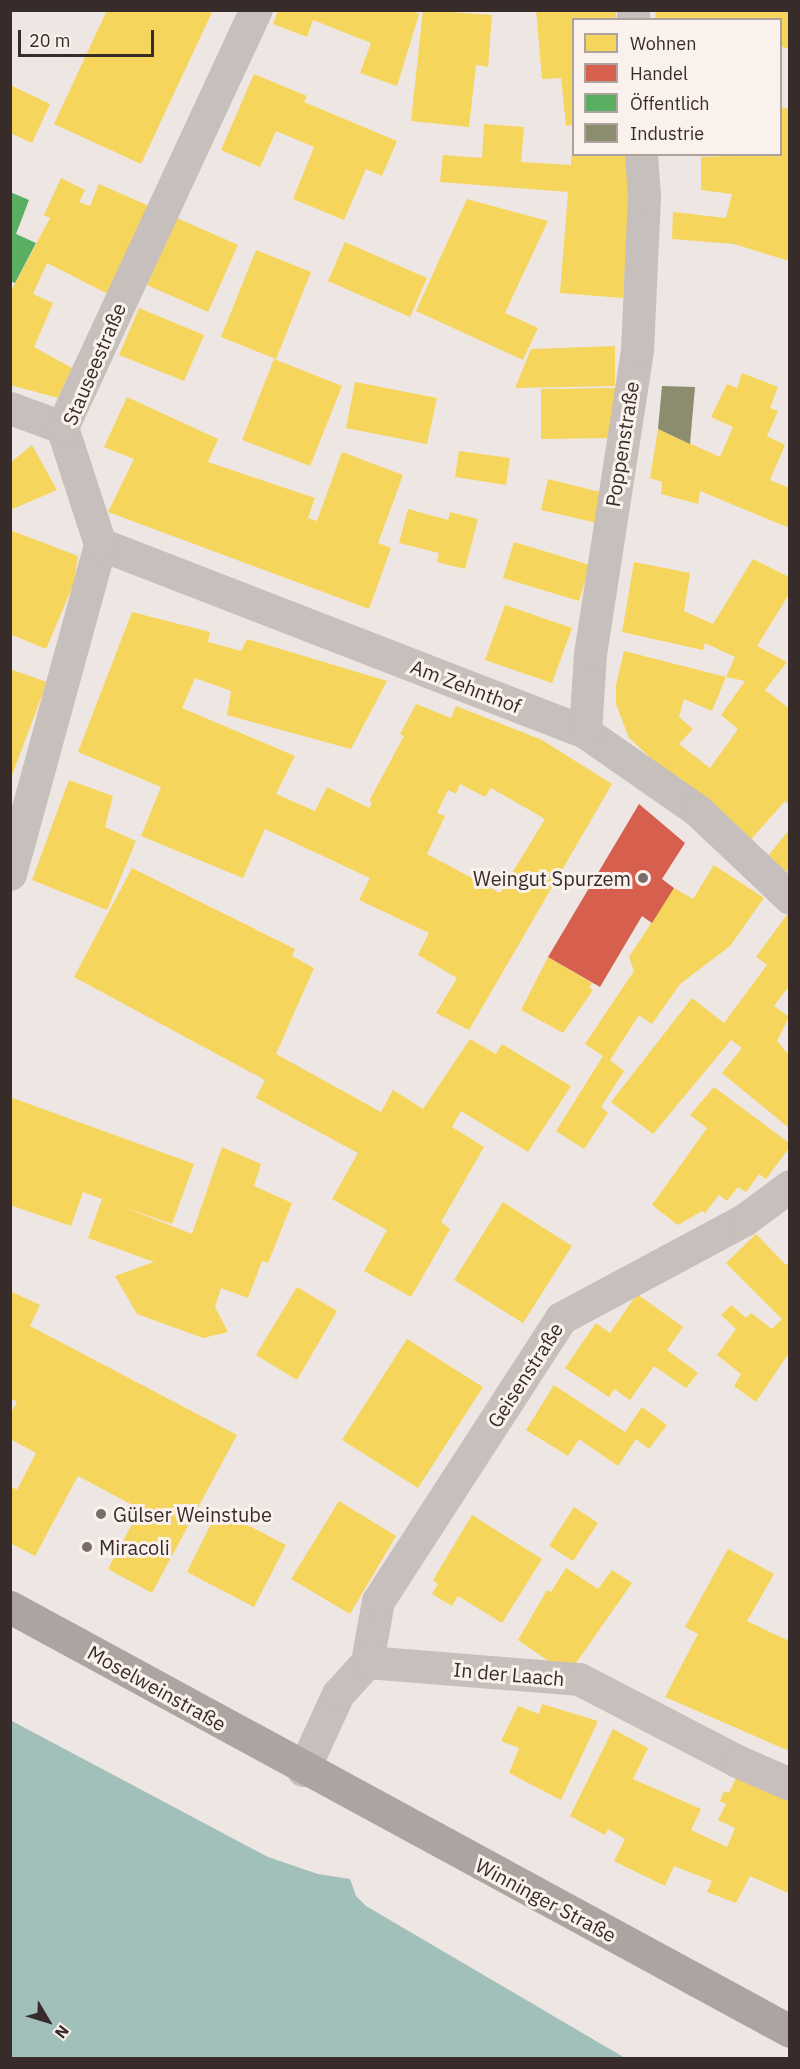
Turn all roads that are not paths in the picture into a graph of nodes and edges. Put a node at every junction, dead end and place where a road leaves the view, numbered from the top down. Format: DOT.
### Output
graph roads {
  1 [pos="256,10"];
  2 [pos="641,156"];
  3 [pos="10,408"];
  4 [pos="62,427"];
  5 [pos="100,544"];
  6 [pos="585,732"];
  7 [pos="10,874"];
  8 [pos="789,898"];
  9 [pos="789,1186"];
  10 [pos="10,1607"];
  11 [pos="367,1662"];
  12 [pos="303,1770"];
  13 [pos="789,1784"];
  14 [pos="789,2031"];
  1 -- 4 [label="street, Stauseestraße"];
  2 -- 6 [label="street, Poppenstraße"];
  3 -- 4 [label="street"];
  4 -- 5 [label="street, Stauseestraße"];
  5 -- 6 [label="street, Am Zehnthof"];
  5 -- 7 [label="street"];
  6 -- 8 [label="street, Am Zehnthof"];
  9 -- 11 [label="street, Geisenstraße"];
  10 -- 12 [label="main road, Moselweinstraße"];
  11 -- 12 [label="street"];
  11 -- 13 [label="street, In der Laach"];
  12 -- 14 [label="main road, Winninger Straße"];
}
